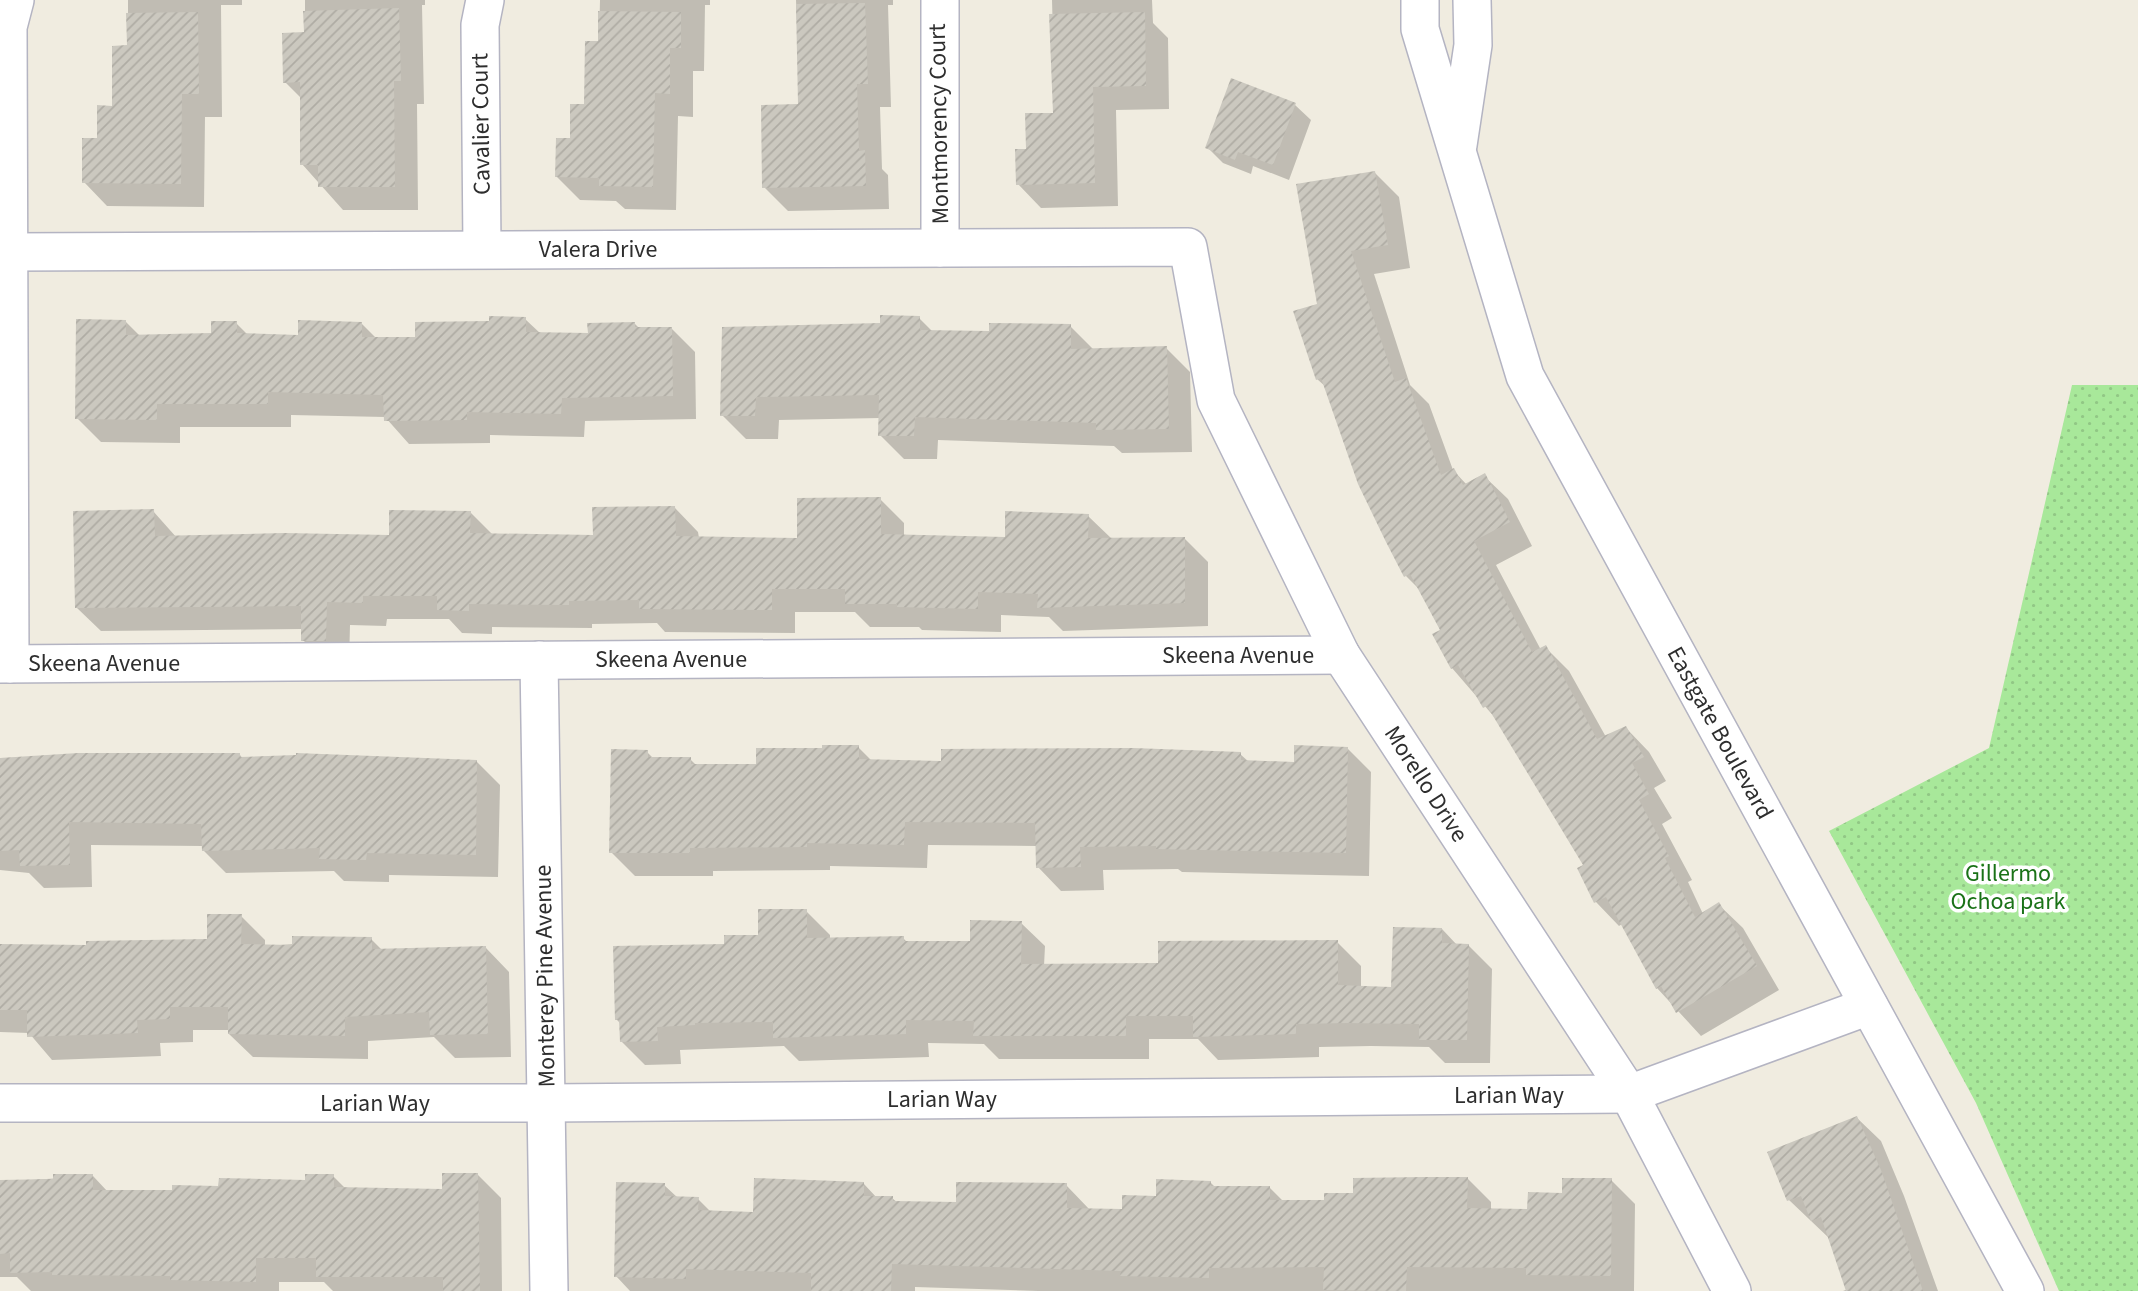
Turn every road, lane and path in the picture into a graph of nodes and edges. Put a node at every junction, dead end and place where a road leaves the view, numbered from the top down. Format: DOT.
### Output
graph roads {
  1 [pos="15,0"];
  2 [pos="485,0"];
  3 [pos="940,0"];
  4 [pos="1420,0"];
  5 [pos="1472,0"];
  6 [pos="1457,156"];
  7 [pos="1188,247"];
  8 [pos="940,248"];
  9 [pos="482,249"];
  10 [pos="9,251"];
  11 [pos="1341,654"];
  12 [pos="539,660"];
  13 [pos="5,664"];
  14 [pos="1869,1006"];
  15 [pos="1629,1094"];
  16 [pos="0,1103"];
  17 [pos="547,1103"];
  18 [pos="549,1291"];
  19 [pos="1732,1291"];
  20 [pos="2025,1291"];
  1 -- 10 [label="street"];
  2 -- 9 [label="street, Cavalier Court"];
  3 -- 8 [label="street, Montmorency Court"];
  4 -- 6 [label="street, Eastgate Boulevard"];
  5 -- 6 [label="street, Eastgate Boulevard"];
  6 -- 14 [label="street, Eastgate Boulevard"];
  7 -- 8 [label="street, Valera Drive"];
  7 -- 11 [label="street, Morello Drive"];
  8 -- 9 [label="street, Valera Drive"];
  9 -- 10 [label="street, Valera Drive"];
  10 -- 13 [label="street"];
  11 -- 12 [label="street, Skeena Avenue"];
  11 -- 15 [label="street, Morello Drive"];
  12 -- 13 [label="street, Skeena Avenue"];
  12 -- 17 [label="street, Monterey Pine Avenue"];
  14 -- 15 [label="street, Larian Way"];
  14 -- 20 [label="street, Eastgate Boulevard"];
  15 -- 17 [label="street, Larian Way"];
  15 -- 19 [label="street, Morello Drive"];
  16 -- 17 [label="street, Larian Way"];
  17 -- 18 [label="street, Monterey Pine Avenue"];
}
